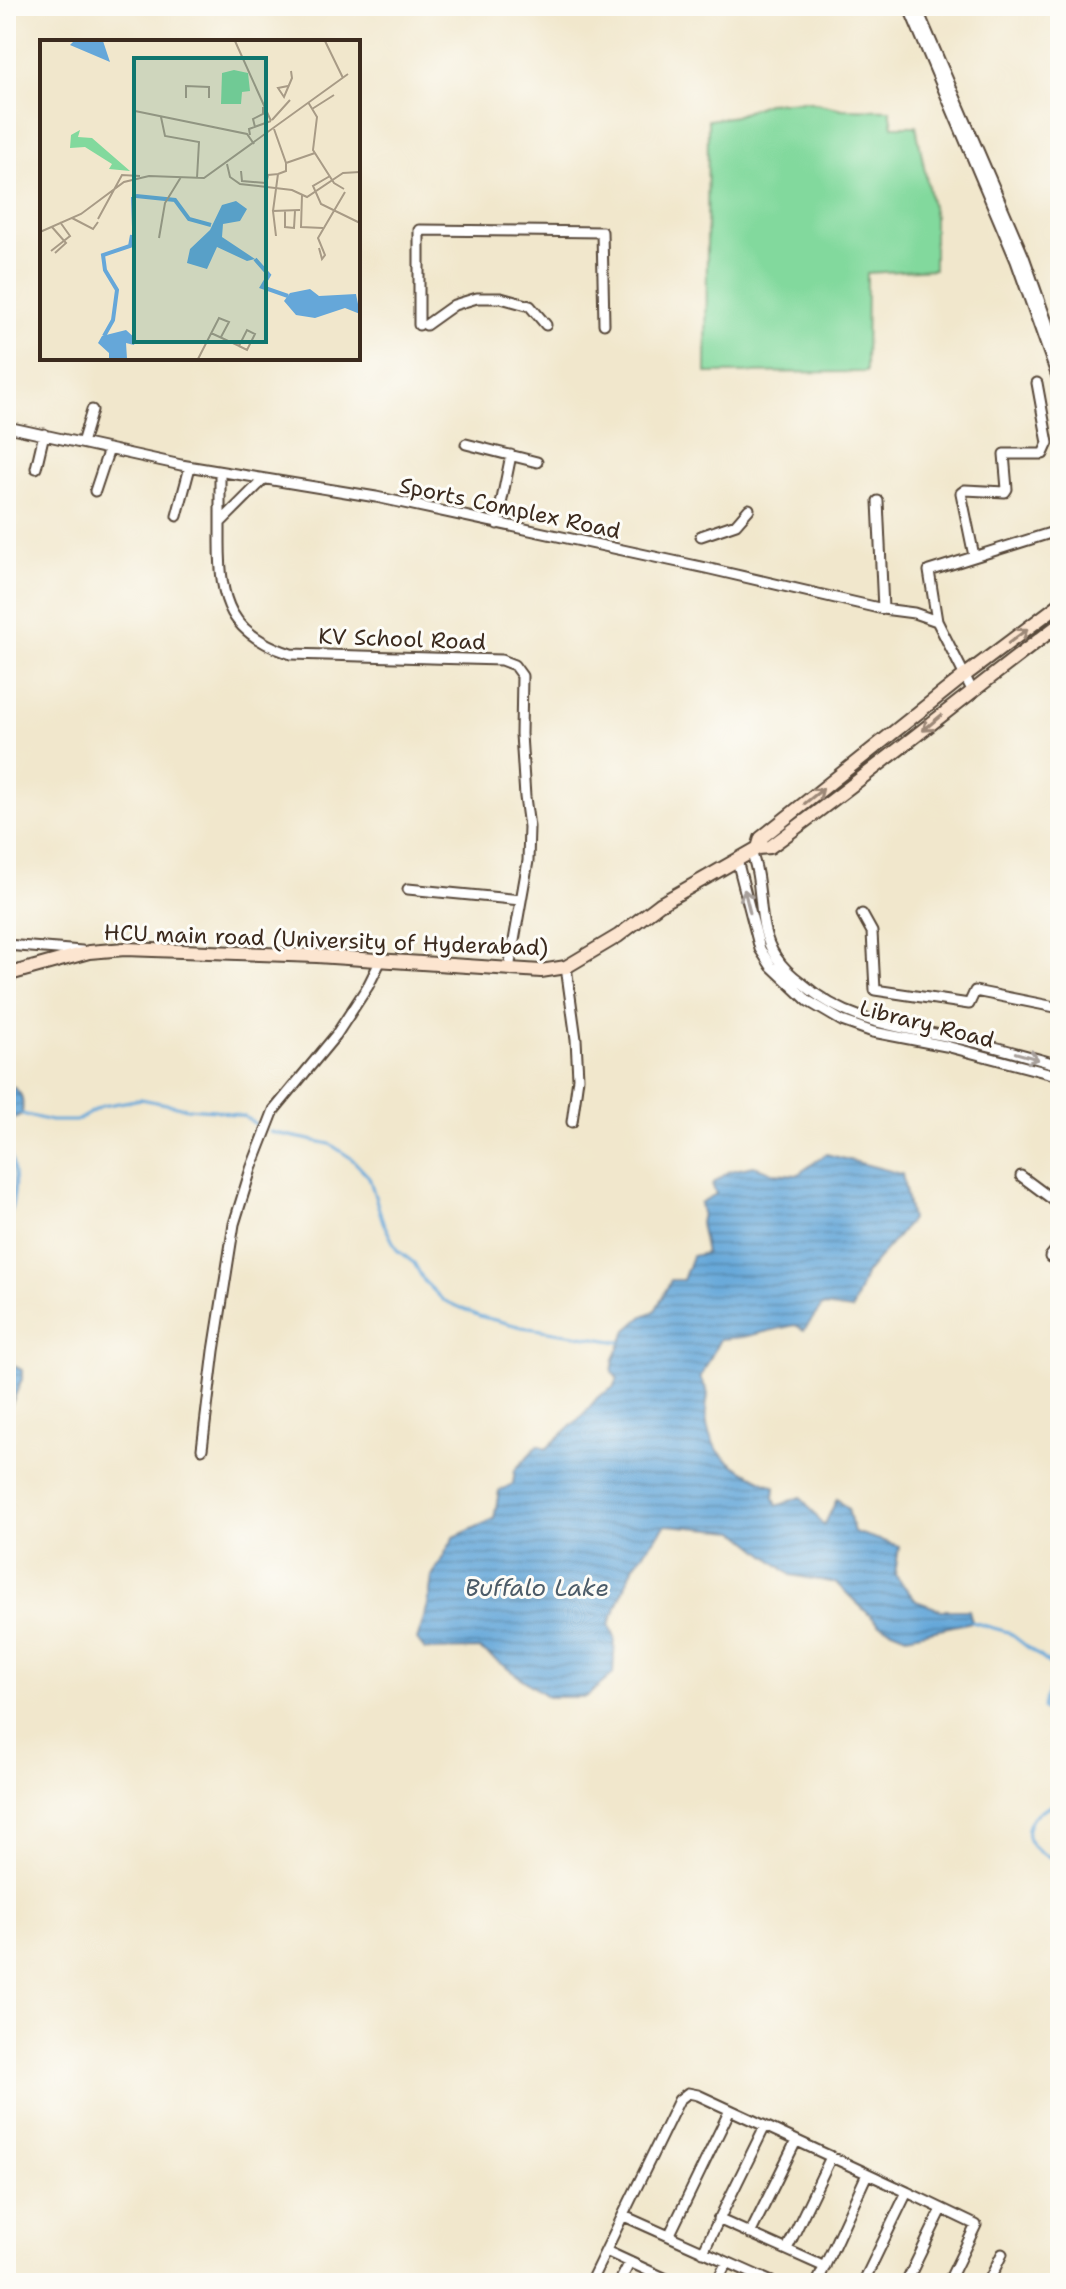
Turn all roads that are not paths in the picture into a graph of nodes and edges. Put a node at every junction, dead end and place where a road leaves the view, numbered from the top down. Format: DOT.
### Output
graph roads {
  1 [pos="908,6"];
  2 [pos="916,6"];
  3 [pos="1020,259"];
  4 [pos="604,324"];
  5 [pos="546,325"];
  6 [pos="1060,359"];
  7 [pos="1037,383"];
  8 [pos="1060,385"];
  9 [pos="92,410"];
  10 [pos="12,428"];
  11 [pos="44,434"];
  12 [pos="82,443"];
  13 [pos="466,444"];
  14 [pos="109,449"];
  15 [pos="511,455"];
  16 [pos="537,462"];
  17 [pos="190,467"];
  18 [pos="36,468"];
  19 [pos="220,472"];
  20 [pos="263,480"];
  21 [pos="95,491"];
  22 [pos="878,501"];
  23 [pos="749,509"];
  24 [pos="177,516"];
  25 [pos="220,523"];
  26 [pos="497,524"];
  27 [pos="1060,530"];
  28 [pos="701,536"];
  29 [pos="974,556"];
  30 [pos="1060,604"];
  31 [pos="883,609"];
  32 [pos="937,621"];
  33 [pos="1060,624"];
  34 [pos="964,676"];
  35 [pos="972,690"];
  36 [pos="754,850"];
  37 [pos="737,860"];
  38 [pos="408,889"];
  39 [pos="521,900"];
  40 [pos="862,914"];
  41 [pos="6,945"];
  42 [pos="89,952"];
  43 [pos="381,960"];
  44 [pos="566,967"];
  45 [pos="509,969"];
  46 [pos="6,975"];
  47 [pos="1060,1008"];
  48 [pos="1060,1049"];
  49 [pos="1058,1070"];
  50 [pos="572,1122"];
  51 [pos="1021,1176"];
  52 [pos="1060,1205"];
  53 [pos="1060,1245"];
  54 [pos="1050,1257"];
  55 [pos="202,1449"];
  56 [pos="730,2110"];
  57 [pos="765,2126"];
  58 [pos="796,2141"];
  59 [pos="831,2157"];
  60 [pos="867,2174"];
  61 [pos="907,2192"];
  62 [pos="942,2209"];
  63 [pos="624,2216"];
  64 [pos="718,2219"];
  65 [pos="750,2234"];
  66 [pos="669,2236"];
  67 [pos="787,2249"];
  68 [pos="606,2251"];
  69 [pos="703,2252"];
  70 [pos="1002,2254"];
  71 [pos="630,2262"];
  72 [pos="727,2262"];
  73 [pos="825,2267"];
  74 [pos="670,2282"];
  75 [pos="770,2282"];
  76 [pos="590,2283"];
  77 [pos="619,2283"];
  78 [pos="716,2283"];
  79 [pos="817,2283"];
  80 [pos="863,2283"];
  81 [pos="906,2283"];
  82 [pos="948,2283"];
  83 [pos="988,2283"];
  1 -- 3 [label="street"];
  2 -- 3 [label="street"];
  3 -- 6 [label="street"];
  3 -- 8 [label="street"];
  4 -- 5 [label="street"];
  7 -- 29 [label="street"];
  9 -- 12 [label="street"];
  10 -- 11 [label="street, Sports Complex Road"];
  11 -- 12 [label="street, Sports Complex Road"];
  11 -- 18 [label="street"];
  12 -- 14 [label="street, Sports Complex Road"];
  13 -- 15 [label="street"];
  14 -- 17 [label="street, Sports Complex Road"];
  14 -- 21 [label="street"];
  15 -- 16 [label="street"];
  15 -- 26 [label="street"];
  17 -- 19 [label="street, Sports Complex Road"];
  17 -- 24 [label="street"];
  19 -- 20 [label="street, Sports Complex Road"];
  19 -- 25 [label="street, KV School Road"];
  20 -- 25 [label="street"];
  20 -- 26 [label="street, Sports Complex Road"];
  22 -- 31 [label="street"];
  23 -- 28 [label="street"];
  25 -- 39 [label="street, KV School Road"];
  26 -- 31 [label="street, Sports Complex Road"];
  27 -- 29 [label="street"];
  29 -- 32 [label="street"];
  34 -- 30 [label="street, one-way"];
  31 -- 32 [label="street, Sports Complex Road"];
  32 -- 34 [label="street"];
  33 -- 35 [label="street"];
  34 -- 35 [label="street"];
  36 -- 34 [label="street, one-way"];
  35 -- 36 [label="street, one-way"];
  36 -- 37 [label="street, HCU main road (University of Hyderabad)"];
  36 -- 49 [label="street, one-way"];
  37 -- 44 [label="street, HCU main road (University of Hyderabad)"];
  49 -- 37 [label="street, Library Road, one-way"];
  38 -- 39 [label="street"];
  39 -- 45 [label="street, KV School Road"];
  40 -- 47 [label="street"];
  41 -- 42 [label="street"];
  42 -- 43 [label="street, HCU main road (University of Hyderabad)"];
  42 -- 46 [label="street, HCU main road (University of Hyderabad)"];
  43 -- 45 [label="street, HCU main road (University of Hyderabad)"];
  43 -- 55 [label="street"];
  44 -- 45 [label="street, HCU main road (University of Hyderabad)"];
  44 -- 50 [label="street"];
  48 -- 49 [label="street"];
  51 -- 52 [label="street"];
  53 -- 54 [label="street"];
  56 -- 57 [label="street"];
  56 -- 63 [label="street"];
  56 -- 66 [label="street"];
  57 -- 58 [label="street"];
  57 -- 64 [label="street"];
  58 -- 59 [label="street"];
  58 -- 65 [label="street"];
  59 -- 60 [label="street"];
  59 -- 67 [label="street"];
  60 -- 61 [label="street"];
  60 -- 73 [label="street"];
  61 -- 62 [label="street"];
  61 -- 80 [label="street"];
  62 -- 81 [label="street"];
  62 -- 82 [label="street"];
  63 -- 66 [label="street"];
  63 -- 68 [label="street"];
  64 -- 65 [label="street"];
  64 -- 69 [label="street"];
  65 -- 67 [label="street"];
  66 -- 69 [label="street"];
  67 -- 73 [label="street"];
  68 -- 71 [label="street"];
  68 -- 76 [label="street"];
  69 -- 72 [label="street"];
  70 -- 83 [label="street"];
  71 -- 74 [label="street"];
  71 -- 77 [label="street"];
  72 -- 75 [label="street"];
  72 -- 78 [label="street"];
  73 -- 79 [label="street"];
}
